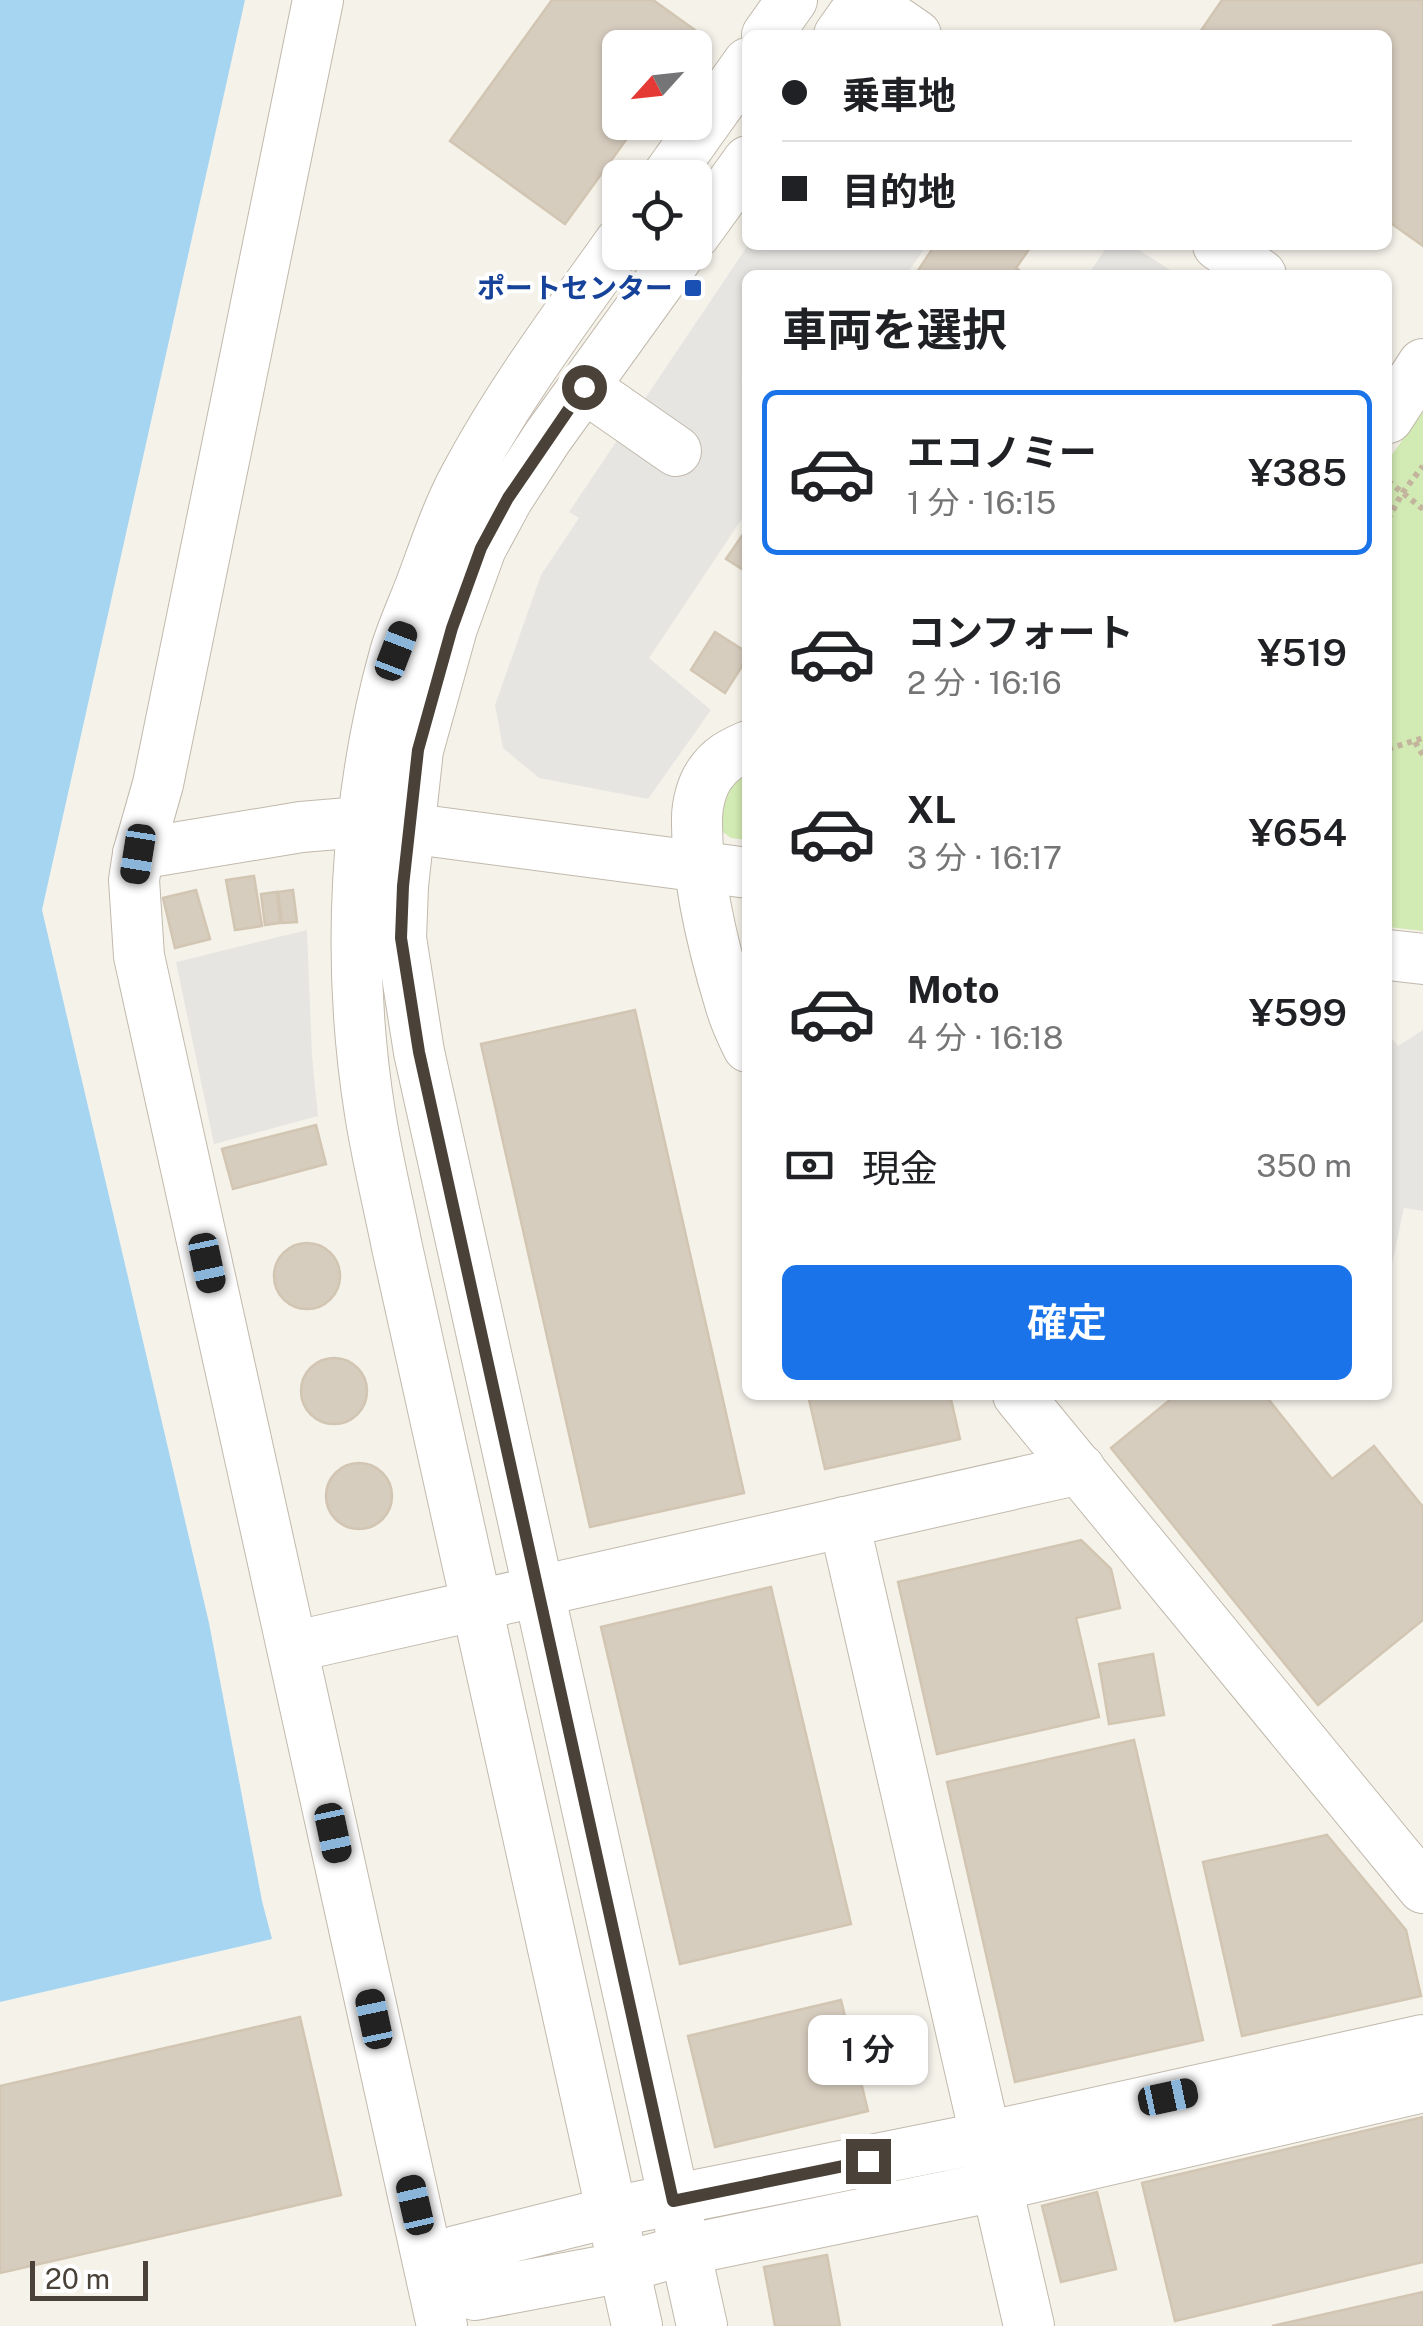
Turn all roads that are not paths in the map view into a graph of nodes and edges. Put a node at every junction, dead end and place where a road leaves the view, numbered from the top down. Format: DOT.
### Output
graph roads {
  1 [pos="318,0"];
  2 [pos="792,0"];
  3 [pos="865,0"];
  4 [pos="771,30"];
  5 [pos="843,30"];
  6 [pos="909,30"];
  7 [pos="742,71"];
  8 [pos="679,160"];
  9 [pos="742,169"];
  10 [pos="712,211"];
  11 [pos="1225,250"];
  12 [pos="602,267"];
  13 [pos="668,270"];
  14 [pos="1254,270"];
  15 [pos="584,387"];
  16 [pos="676,451"];
  17 [pos="742,749"];
  18 [pos="385,824"];
  19 [pos="138,854"];
  20 [pos="724,870"];
  21 [pos="1392,955"];
  22 [pos="1423,959"];
  23 [pos="742,1034"];
  24 [pos="1022,1400"];
  25 [pos="1080,1468"];
  26 [pos="844,1522"];
  27 [pos="539,1590"];
  28 [pos="477,1606"];
  29 [pos="292,1648"];
  30 [pos="1423,1888"];
  31 [pos="1423,2040"];
  32 [pos="1423,2087"];
  33 [pos="986,2137"];
  34 [pos="996,2186"];
  35 [pos="673,2201"];
  36 [pos="612,2212"];
  37 [pos="685,2250"];
  38 [pos="624,2267"];
  39 [pos="437,2303"];
  40 [pos="637,2326"];
  41 [pos="702,2326"];
  42 [pos="1029,2326"];
  1 -- 19 [label="street"];
  2 -- 4 [label="street"];
  3 -- 5 [label="street"];
  3 -- 6 [label="street"];
  7 -- 8 [label="street"];
  9 -- 10 [label="street"];
  11 -- 14 [label="street"];
  12 -- 18 [label="street"];
  13 -- 15 [label="street"];
  15 -- 16 [label="street"];
  15 -- 18 [label="street"];
  17 -- 20 [label="street"];
  18 -- 19 [label="street"];
  18 -- 20 [label="street"];
  18 -- 27 [label="street"];
  18 -- 28 [label="street"];
  19 -- 29 [label="street"];
  20 -- 23 [label="street"];
  21 -- 22 [label="street"];
  24 -- 25 [label="street"];
  25 -- 26 [label="street"];
  25 -- 30 [label="street"];
  26 -- 27 [label="street"];
  26 -- 33 [label="street"];
  27 -- 28 [label="street"];
  27 -- 35 [label="street"];
  28 -- 29 [label="street"];
  28 -- 36 [label="street"];
  29 -- 39 [label="street"];
  31 -- 33 [label="street"];
  32 -- 34 [label="street"];
  33 -- 34 [label="street"];
  33 -- 35 [label="street"];
  34 -- 37 [label="street"];
  34 -- 42 [label="street"];
  35 -- 36 [label="street"];
  35 -- 37 [label="street"];
  36 -- 38 [label="street"];
  36 -- 39 [label="street"];
  37 -- 38 [label="street"];
  37 -- 41 [label="street"];
  38 -- 39 [label="street"];
  38 -- 40 [label="street"];
}
